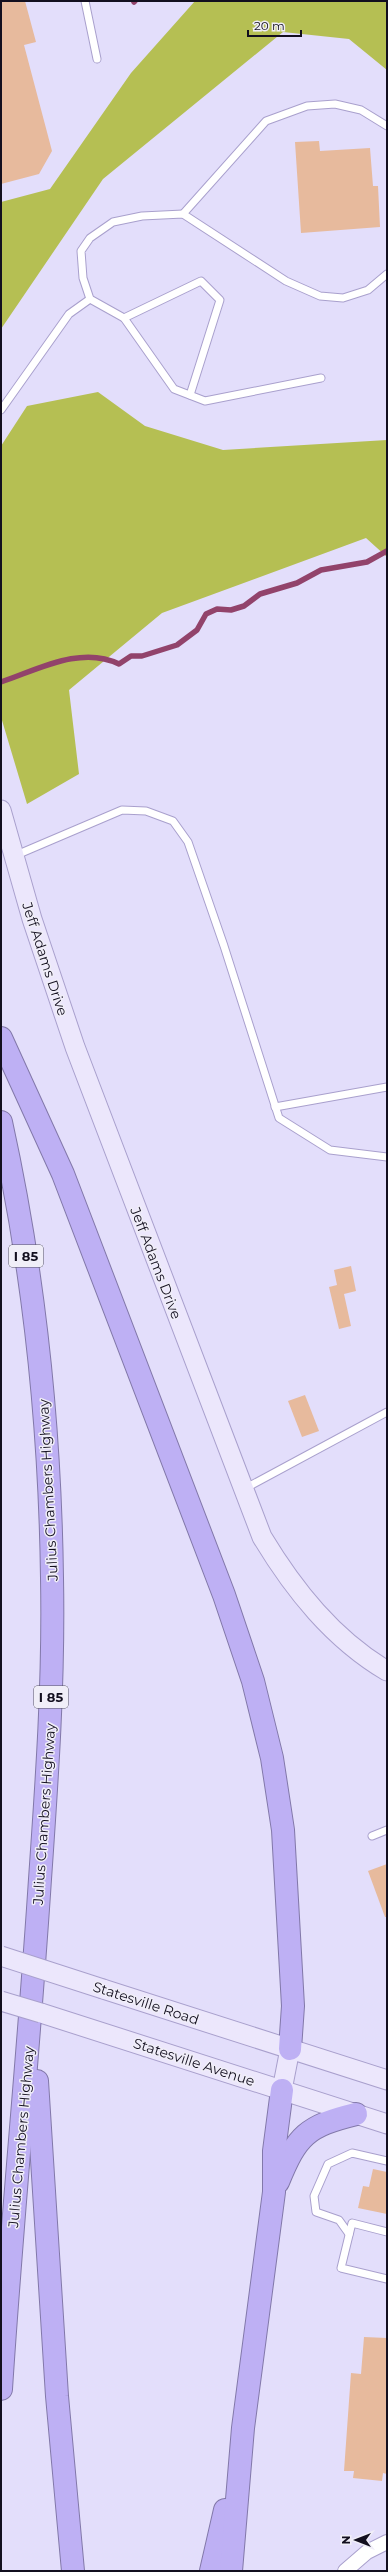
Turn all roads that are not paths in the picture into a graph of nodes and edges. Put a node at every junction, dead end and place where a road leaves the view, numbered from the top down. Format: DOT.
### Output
graph roads {
  1 [pos="85,1"];
  2 [pos="98,59"];
  3 [pos="387,126"];
  4 [pos="183,214"];
  5 [pos="387,274"];
  6 [pos="90,299"];
  7 [pos="124,318"];
  8 [pos="321,378"];
  9 [pos="190,395"];
  10 [pos="1,410"];
  11 [pos="1,810"];
  12 [pos="14,856"];
  13 [pos="1,1038"];
  14 [pos="387,1088"];
  15 [pos="275,1107"];
  16 [pos="1,1122"];
  17 [pos="387,1156"];
  18 [pos="387,1412"];
  19 [pos="242,1490"];
  20 [pos="387,1671"];
  21 [pos="387,1830"];
  22 [pos="372,1836"];
  23 [pos="1,1956"];
  24 [pos="1,2001"];
  25 [pos="32,2004"];
  26 [pos="290,2049"];
  27 [pos="387,2080"];
  28 [pos="282,2090"];
  29 [pos="356,2114"];
  30 [pos="387,2124"];
  31 [pos="387,2161"];
  32 [pos="274,2192"];
  33 [pos="387,2232"];
  34 [pos="349,2234"];
  35 [pos="387,2279"];
  36 [pos="1,2389"];
  37 [pos="243,2428"];
  38 [pos="387,2542"];
  39 [pos="73,2571"];
  40 [pos="211,2571"];
  41 [pos="231,2571"];
  42 [pos="344,2571"];
  1 -- 2 [label="lane"];
  3 -- 4 [label="lane"];
  4 -- 5 [label="lane"];
  4 -- 6 [label="lane"];
  6 -- 7 [label="lane"];
  6 -- 10 [label="lane"];
  7 -- 9 [label="lane"];
  7 -- 9 [label="lane"];
  8 -- 9 [label="lane"];
  11 -- 12 [label="street, Jeff Adams Drive"];
  12 -- 15 [label="lane"];
  12 -- 19 [label="street, Jeff Adams Drive"];
  13 -- 26 [label="highway"];
  14 -- 15 [label="lane"];
  15 -- 17 [label="lane"];
  16 -- 25 [label="highway, Julius Chambers Highway / I 85"];
  18 -- 19 [label="lane"];
  19 -- 20 [label="street, Jeff Adams Drive"];
  21 -- 22 [label="lane"];
  23 -- 26 [label="street, Statesville Road, bridge"];
  24 -- 28 [label="street, Statesville Avenue, bridge"];
  25 -- 36 [label="highway, Julius Chambers Highway / I 85"];
  25 -- 39 [label="highway"];
  26 -- 27 [label="street"];
  26 -- 28 [label="street"];
  28 -- 29 [label="street, Statesville Avenue"];
  28 -- 32 [label="highway"];
  29 -- 30 [label="street, Statesville Avenue"];
  29 -- 32 [label="highway"];
  31 -- 34 [label="lane"];
  32 -- 37 [label="highway"];
  33 -- 34 [label="lane"];
  34 -- 35 [label="lane"];
  37 -- 40 [label="highway"];
  37 -- 41 [label="highway"];
  38 -- 42 [label="street"];
}
